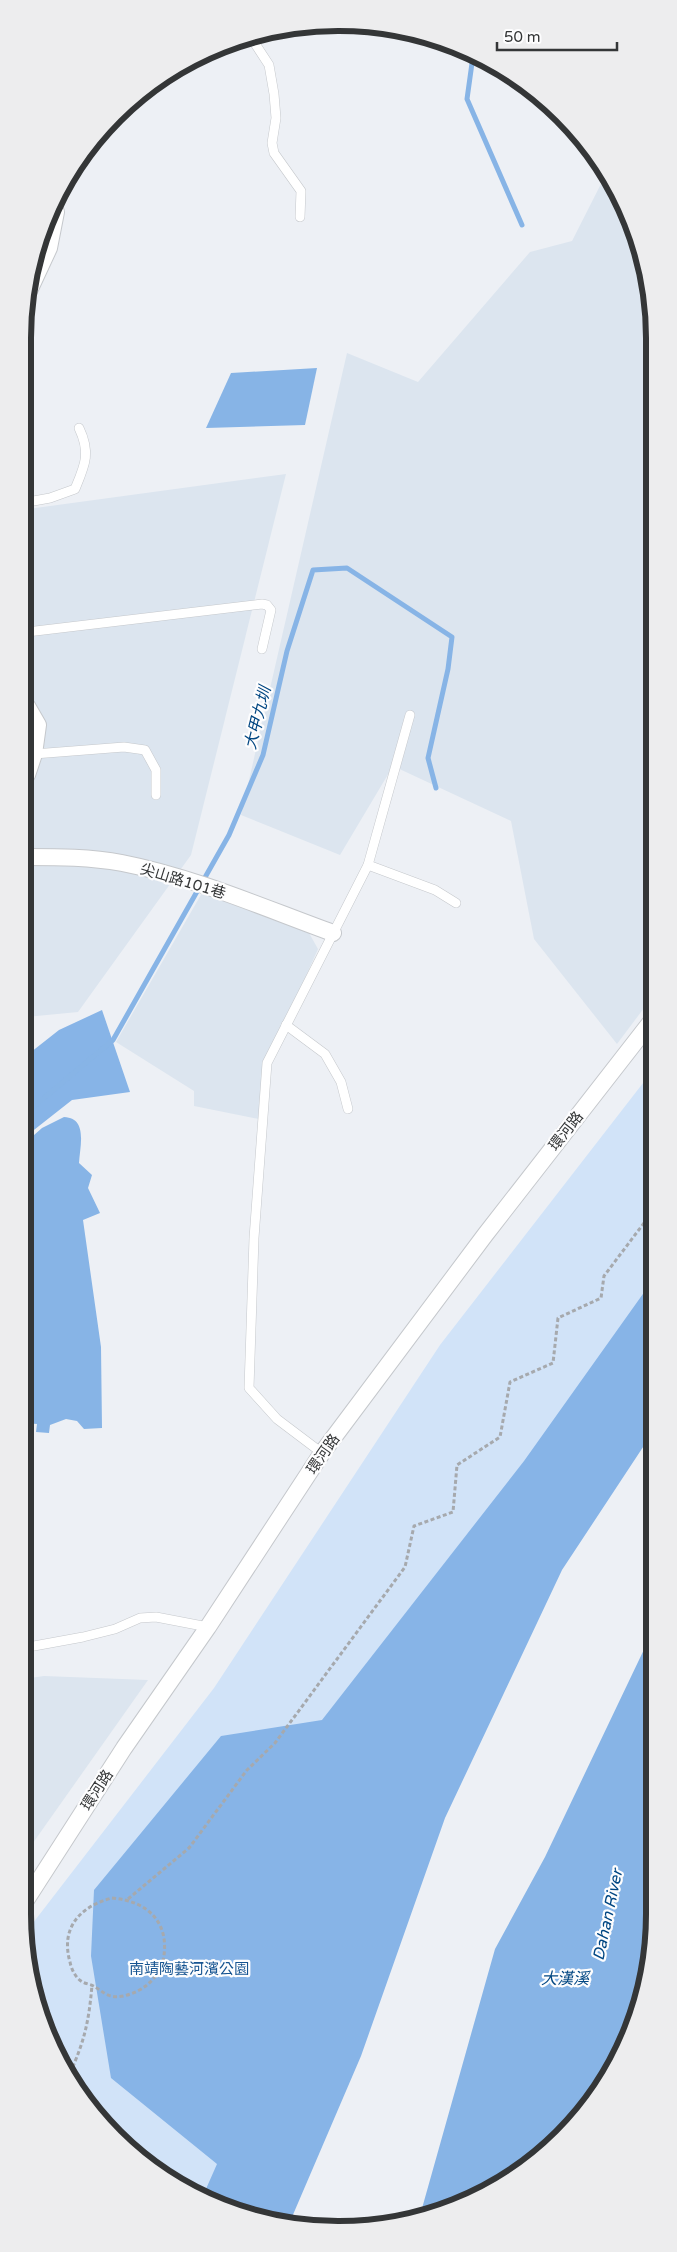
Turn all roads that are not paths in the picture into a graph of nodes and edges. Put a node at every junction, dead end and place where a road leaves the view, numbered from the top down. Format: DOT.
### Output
graph roads {
  1 [pos="255,43"];
  2 [pos="300,217"];
  3 [pos="53,225"];
  4 [pos="40,268"];
  5 [pos="80,428"];
  6 [pos="31,501"];
  7 [pos="31,632"];
  8 [pos="262,649"];
  9 [pos="31,713"];
  10 [pos="410,715"];
  11 [pos="34,754"];
  12 [pos="31,763"];
  13 [pos="156,795"];
  14 [pos="31,857"];
  15 [pos="368,865"];
  16 [pos="456,903"];
  17 [pos="333,933"];
  18 [pos="286,1025"];
  19 [pos="646,1028"];
  20 [pos="348,1109"];
  21 [pos="322,1453"];
  22 [pos="208,1627"];
  23 [pos="31,1647"];
  24 [pos="31,1893"];
  1 -- 2 [label="lane"];
  3 -- 4 [label="street"];
  5 -- 6 [label="lane"];
  7 -- 8 [label="lane"];
  9 -- 11 [label="street"];
  10 -- 15 [label="lane"];
  11 -- 12 [label="street"];
  11 -- 13 [label="lane"];
  14 -- 17 [label="street, 尖山路101巷"];
  15 -- 16 [label="lane"];
  15 -- 17 [label="lane"];
  17 -- 18 [label="lane"];
  18 -- 20 [label="lane"];
  18 -- 21 [label="lane"];
  19 -- 21 [label="street, 環河路"];
  21 -- 22 [label="street, 環河路"];
  22 -- 23 [label="lane"];
  22 -- 24 [label="street, 環河路"];
}
